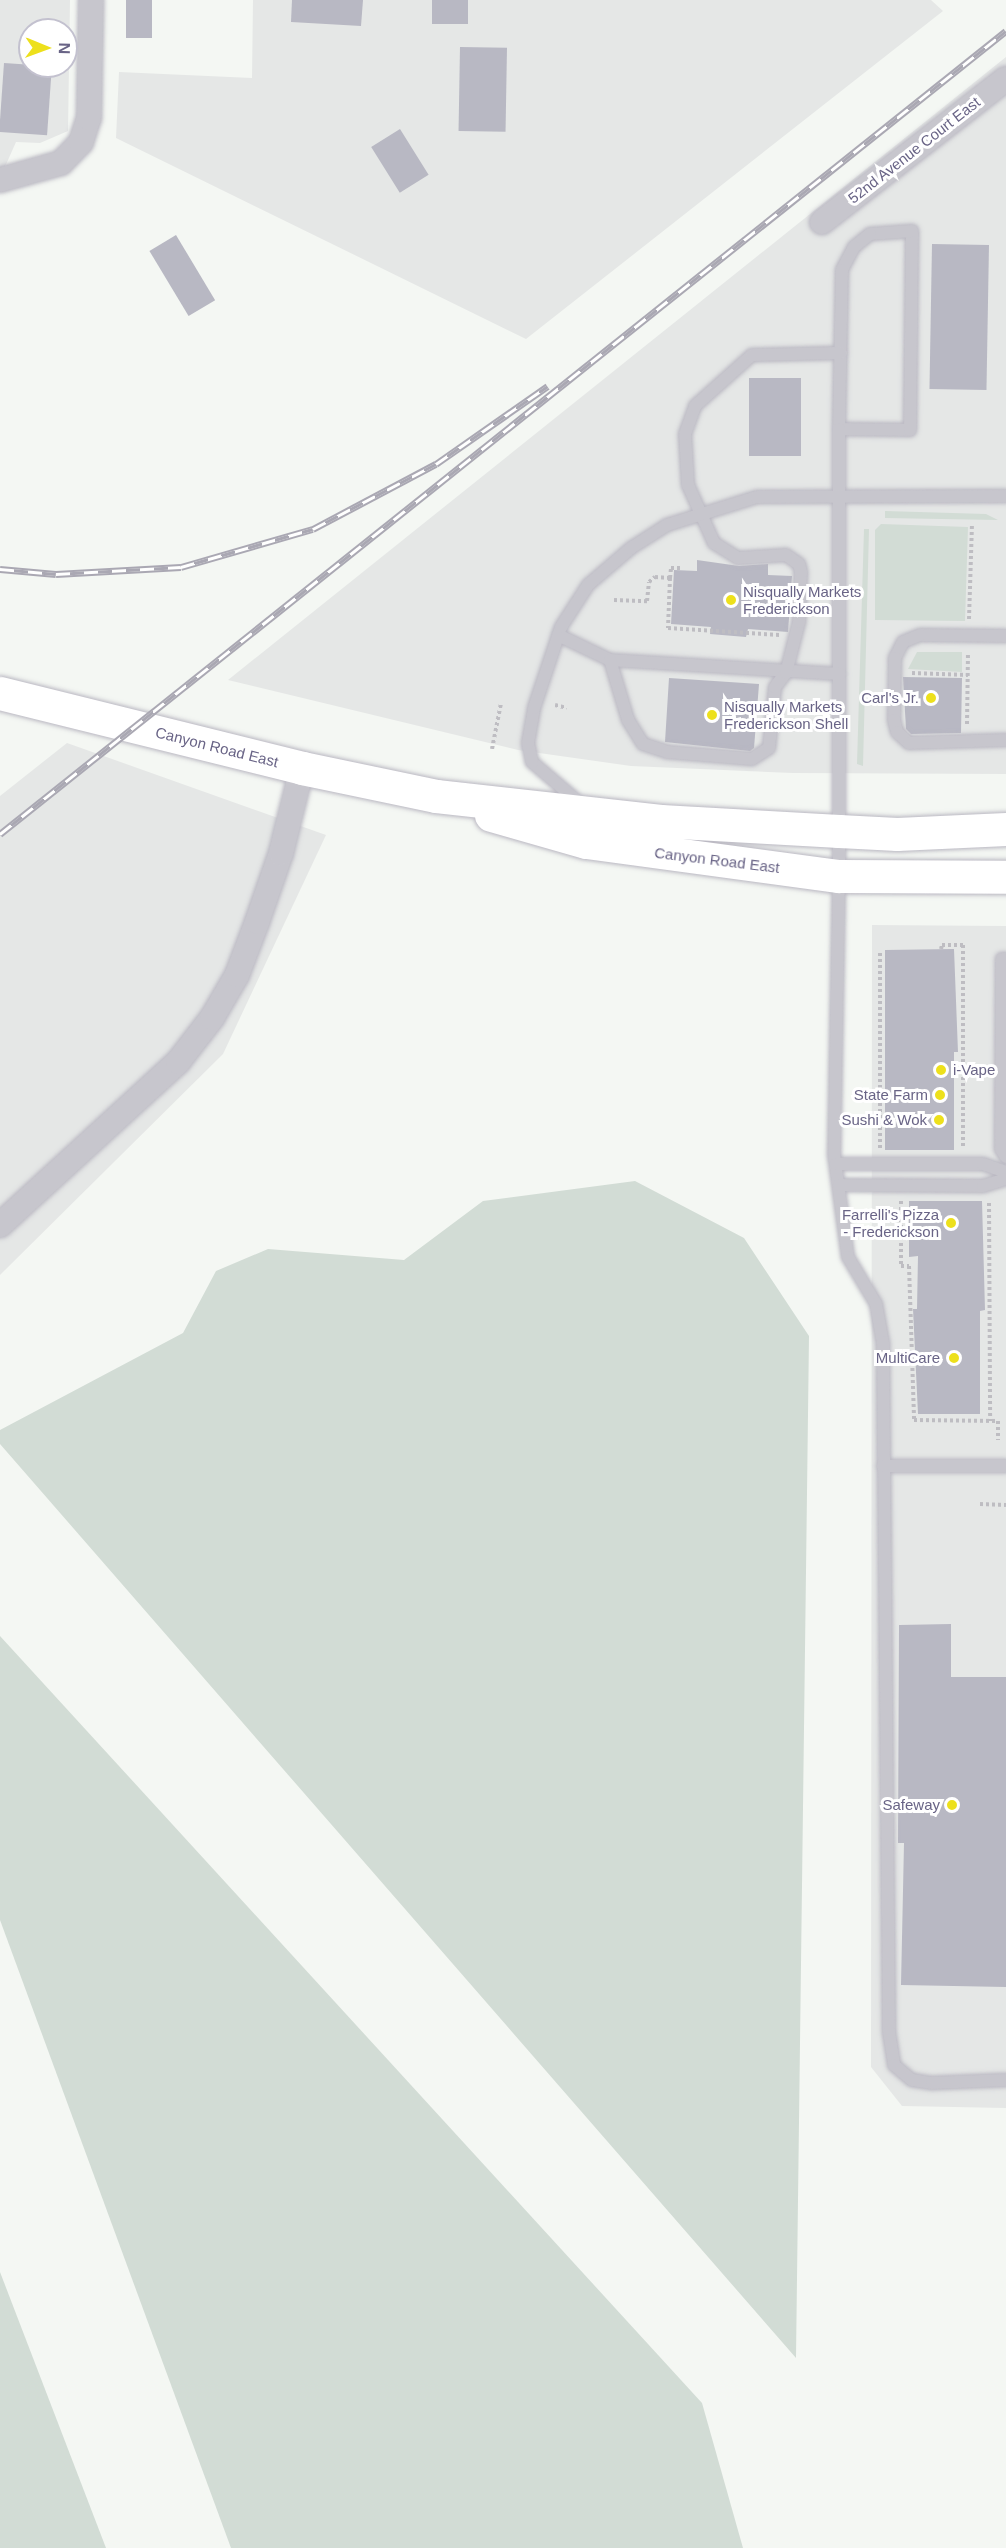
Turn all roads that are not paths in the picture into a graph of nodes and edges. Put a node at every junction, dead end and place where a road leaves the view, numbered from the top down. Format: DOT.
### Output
graph roads {
  1 [pos="91,0"];
  2 [pos="1006,78"];
  3 [pos="0,180"];
  4 [pos="822,222"];
  5 [pos="841,353"];
  6 [pos="839,429"];
  7 [pos="842,496"];
  8 [pos="1006,496"];
  9 [pos="702,512"];
  10 [pos="558,635"];
  11 [pos="1006,636"];
  12 [pos="610,660"];
  13 [pos="786,673"];
  14 [pos="840,674"];
  15 [pos="0,693"];
  16 [pos="1006,740"];
  17 [pos="302,768"];
  18 [pos="436,796"];
  19 [pos="591,812"];
  20 [pos="1006,829"];
  21 [pos="839,831"];
  22 [pos="839,876"];
  23 [pos="1006,878"];
  24 [pos="1006,959"];
  25 [pos="1006,1157"];
  26 [pos="836,1164"];
  27 [pos="1006,1172"];
  28 [pos="1006,1179"];
  29 [pos="839,1185"];
  30 [pos="0,1225"];
  31 [pos="883,1466"];
  32 [pos="1006,1466"];
  33 [pos="1006,2080"];
  1 -- 3 [label="street"];
  2 -- 4 [label="street, 52nd Avenue Court East"];
  5 -- 6 [label="lane"];
  5 -- 6 [label="lane"];
  5 -- 9 [label="lane"];
  6 -- 7 [label="lane"];
  7 -- 8 [label="lane"];
  7 -- 9 [label="lane"];
  7 -- 14 [label="lane"];
  9 -- 10 [label="lane"];
  9 -- 13 [label="lane"];
  10 -- 12 [label="lane"];
  10 -- 19 [label="lane"];
  11 -- 16 [label="lane"];
  12 -- 13 [label="lane"];
  12 -- 13 [label="lane"];
  13 -- 14 [label="lane"];
  14 -- 21 [label="lane"];
  15 -- 17 [label="main road, Canyon Road East"];
  17 -- 18 [label="main road, Canyon Road East"];
  17 -- 30 [label="street"];
  18 -- 19 [label="main road, Canyon Road East"];
  18 -- 22 [label="main road, Canyon Road East"];
  19 -- 21 [label="main road, Canyon Road East"];
  20 -- 21 [label="main road, Canyon Road East"];
  21 -- 22 [label="lane"];
  22 -- 23 [label="main road, Canyon Road East"];
  22 -- 26 [label="lane"];
  24 -- 25 [label="lane"];
  26 -- 27 [label="lane"];
  26 -- 29 [label="lane"];
  28 -- 29 [label="lane"];
  29 -- 31 [label="lane"];
  31 -- 32 [label="lane"];
  31 -- 33 [label="lane"];
}
